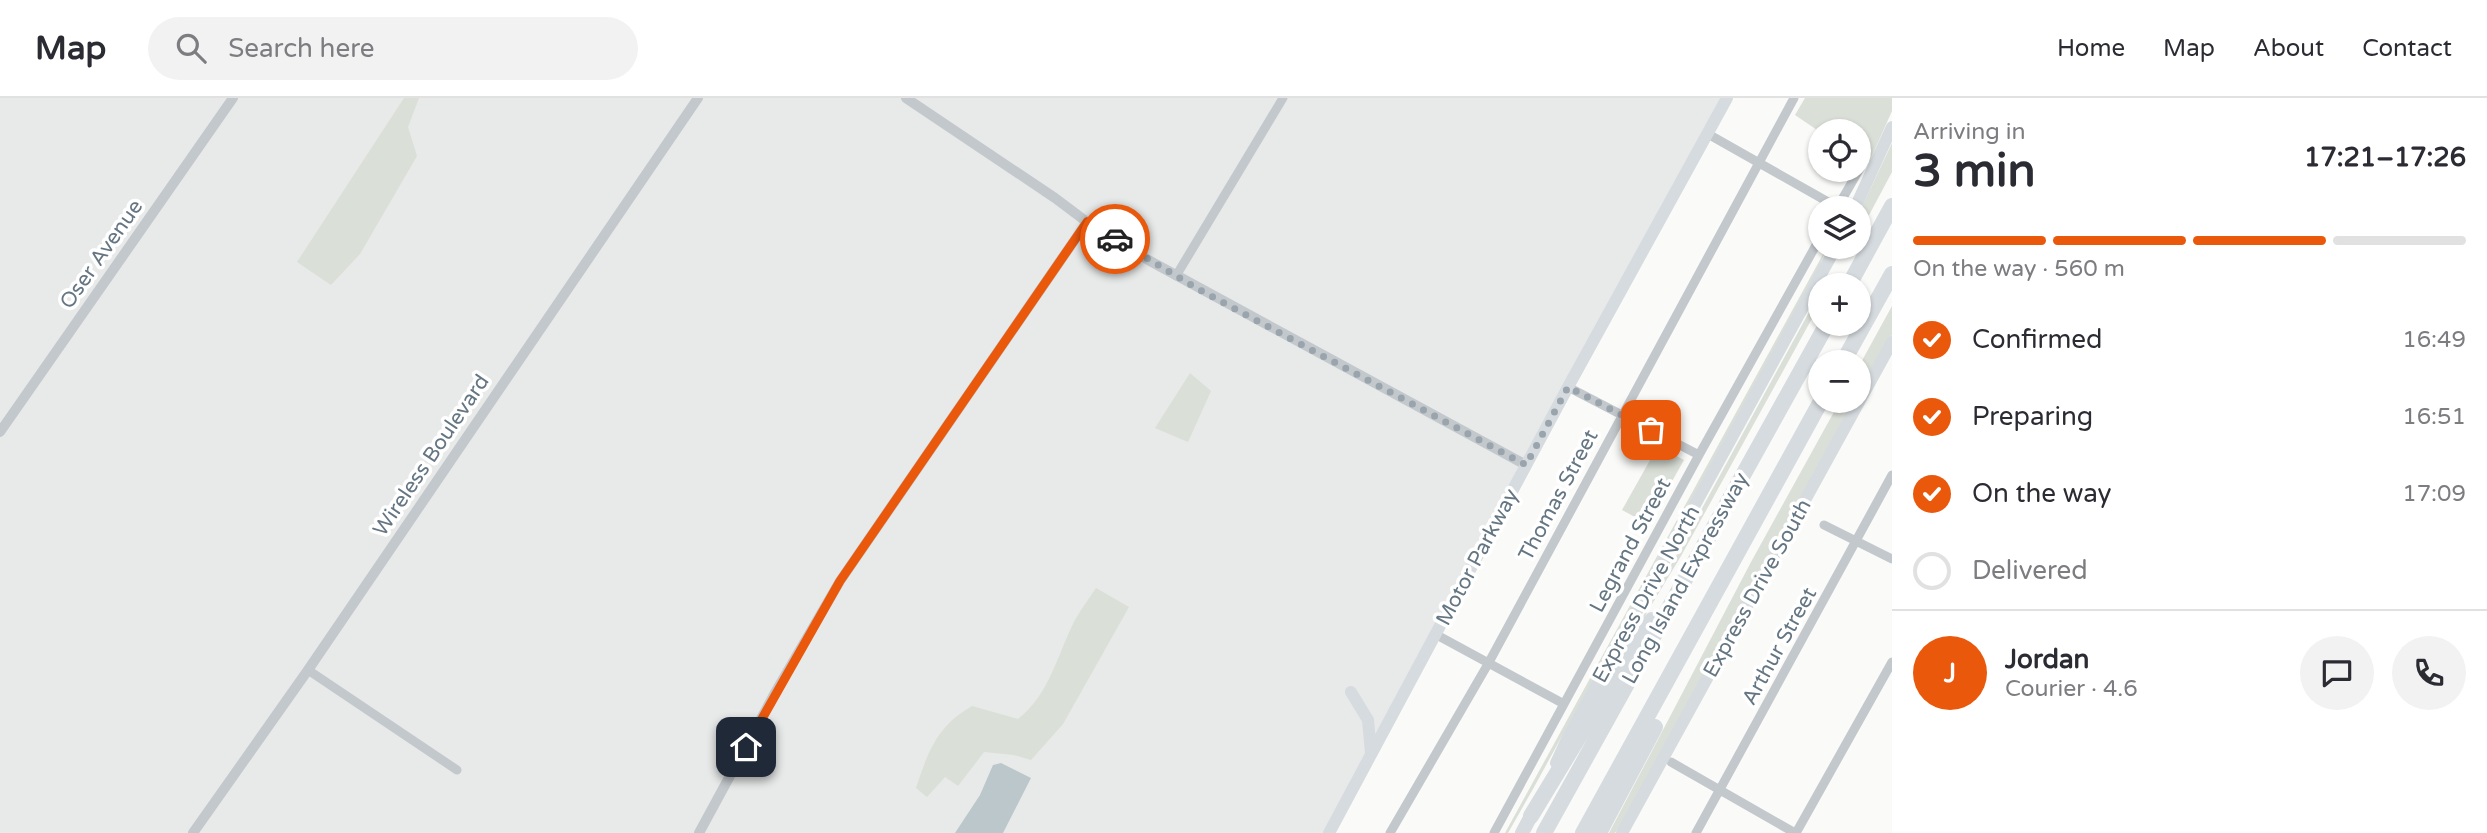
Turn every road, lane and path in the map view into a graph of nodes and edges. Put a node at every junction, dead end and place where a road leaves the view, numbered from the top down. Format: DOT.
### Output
graph roads {
  1 [pos="233,98"];
  2 [pos="698,98"];
  3 [pos="906,98"];
  4 [pos="1283,98"];
  5 [pos="1727,98"];
  6 [pos="1794,98"];
  7 [pos="1892,127"];
  8 [pos="1708,134"];
  9 [pos="1758,163"];
  10 [pos="1816,196"];
  11 [pos="1860,196"];
  12 [pos="1892,206"];
  13 [pos="1087,222"];
  14 [pos="1808,259"];
  15 [pos="1829,259"];
  16 [pos="1856,273"];
  17 [pos="1892,274"];
  18 [pos="1176,276"];
  19 [pos="1820,336"];
  20 [pos="1892,342"];
  21 [pos="1850,350"];
  22 [pos="1568,387"];
  23 [pos="1814,413"];
  24 [pos="1621,414"];
  25 [pos="0,432"];
  26 [pos="1699,455"];
  27 [pos="1526,465"];
  28 [pos="1892,475"];
  29 [pos="1824,525"];
  30 [pos="1856,539"];
  31 [pos="1892,559"];
  32 [pos="1673,598"];
  33 [pos="1435,634"];
  34 [pos="1688,640"];
  35 [pos="1892,662"];
  36 [pos="1488,664"];
  37 [pos="307,670"];
  38 [pos="1351,692"];
  39 [pos="1564,704"];
  40 [pos="1371,755"];
  41 [pos="1671,762"];
  42 [pos="457,770"];
  43 [pos="1720,790"];
  44 [pos="1531,816"];
  45 [pos="193,833"];
  46 [pos="699,833"];
  47 [pos="1329,833"];
  48 [pos="1391,833"];
  49 [pos="1494,833"];
  50 [pos="1521,833"];
  51 [pos="1544,833"];
  52 [pos="1583,833"];
  53 [pos="1599,833"];
  54 [pos="1622,833"];
  55 [pos="1696,833"];
  56 [pos="1796,833"];
  1 -- 25 [label="street, Oser Avenue"];
  2 -- 37 [label="street, Wireless Boulevard"];
  3 -- 13 [label="street"];
  4 -- 18 [label="street"];
  5 -- 8 [label="main road, Motor Parkway"];
  6 -- 9 [label="street, Thomas Street"];
  7 -- 11 [label="main road"];
  8 -- 9 [label="street"];
  8 -- 22 [label="main road, Motor Parkway"];
  9 -- 10 [label="street"];
  9 -- 24 [label="street, Thomas Street"];
  12 -- 16 [label="highway"];
  13 -- 18 [label="street"];
  13 -- 46 [label="street"];
  14 -- 26 [label="street, Legrand Street"];
  15 -- 44 [label="main road, Express Drive North"];
  17 -- 21 [label="highway"];
  18 -- 27 [label="street"];
  19 -- 32 [label="highway, Long Island Expressway"];
  20 -- 54 [label="main road, Express Drive South"];
  22 -- 24 [label="street"];
  22 -- 27 [label="main road, Motor Parkway"];
  23 -- 34 [label="highway, Long Island Expressway"];
  24 -- 26 [label="street"];
  24 -- 36 [label="street, Thomas Street"];
  26 -- 39 [label="street, Legrand Street"];
  27 -- 33 [label="main road, Motor Parkway"];
  28 -- 30 [label="street, Arthur Street"];
  29 -- 30 [label="street"];
  30 -- 31 [label="street"];
  30 -- 43 [label="street, Arthur Street"];
  32 -- 44 [label="highway"];
  32 -- 51 [label="highway, Long Island Expressway"];
  33 -- 36 [label="street"];
  33 -- 40 [label="main road, Motor Parkway"];
  34 -- 52 [label="highway, Long Island Expressway"];
  34 -- 53 [label="highway"];
  35 -- 56 [label="street"];
  36 -- 39 [label="street"];
  36 -- 48 [label="street, Thomas Street"];
  37 -- 42 [label="street"];
  37 -- 45 [label="street, Wireless Boulevard"];
  38 -- 40 [label="main road"];
  39 -- 49 [label="street, Legrand Street"];
  40 -- 47 [label="main road, Motor Parkway"];
  41 -- 43 [label="street"];
  43 -- 55 [label="street, Arthur Street"];
  43 -- 56 [label="street"];
  44 -- 50 [label="highway, Express Drive North"];
}
